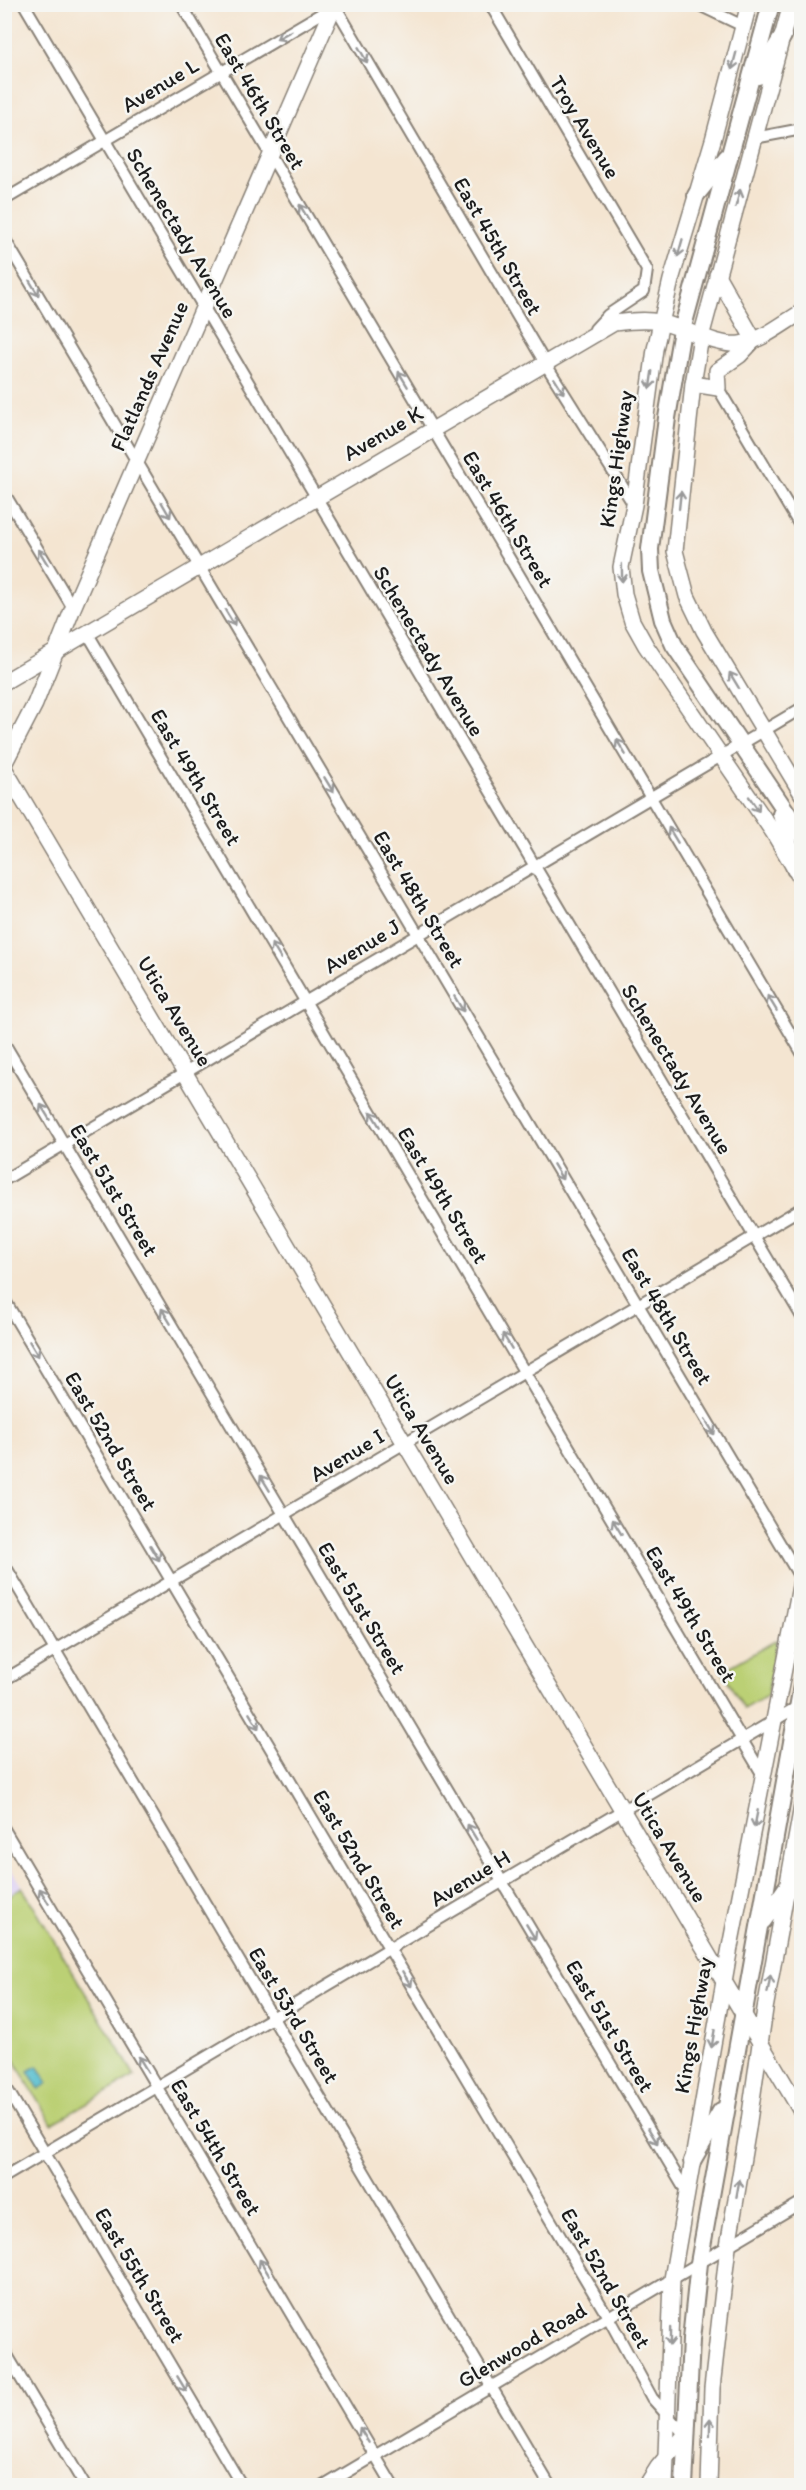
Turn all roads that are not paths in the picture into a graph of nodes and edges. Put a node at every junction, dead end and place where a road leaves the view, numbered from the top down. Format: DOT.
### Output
graph roads {
  1 [pos="24,4"];
  2 [pos="181,4"];
  3 [pos="490,4"];
  4 [pos="697,4"];
  5 [pos="749,4"];
  6 [pos="771,4"];
  7 [pos="791,4"];
  8 [pos="335,5"];
  9 [pos="743,26"];
  10 [pos="783,36"];
  11 [pos="221,72"];
  12 [pos="748,92"];
  13 [pos="801,129"];
  14 [pos="754,138"];
  15 [pos="104,140"];
  16 [pos="729,154"];
  17 [pos="270,155"];
  18 [pos="696,195"];
  19 [pos="4,200"];
  20 [pos="4,238"];
  21 [pos="717,275"];
  22 [pos="203,308"];
  23 [pos="801,312"];
  24 [pos="661,322"];
  25 [pos="682,330"];
  26 [pos="701,337"];
  27 [pos="585,340"];
  28 [pos="754,340"];
  29 [pos="544,363"];
  30 [pos="693,384"];
  31 [pos="718,388"];
  32 [pos="433,430"];
  33 [pos="136,460"];
  34 [pos="4,493"];
  35 [pos="316,498"];
  36 [pos="634,505"];
  37 [pos="801,530"];
  38 [pos="200,567"];
  39 [pos="73,608"];
  40 [pos="88,634"];
  41 [pos="56,652"];
  42 [pos="4,682"];
  43 [pos="801,708"];
  44 [pos="764,730"];
  45 [pos="740,745"];
  46 [pos="721,756"];
  47 [pos="4,766"];
  48 [pos="801,794"];
  49 [pos="651,798"];
  50 [pos="778,802"];
  51 [pos="801,836"];
  52 [pos="534,866"];
  53 [pos="798,875"];
  54 [pos="418,935"];
  55 [pos="306,1002"];
  56 [pos="4,1043"];
  57 [pos="801,1053"];
  58 [pos="185,1073"];
  59 [pos="64,1144"];
  60 [pos="4,1180"];
  61 [pos="801,1208"];
  62 [pos="754,1236"];
  63 [pos="4,1299"];
  64 [pos="637,1305"];
  65 [pos="801,1317"];
  66 [pos="525,1371"];
  67 [pos="404,1443"];
  68 [pos="284,1515"];
  69 [pos="4,1564"];
  70 [pos="801,1577"];
  71 [pos="172,1581"];
  72 [pos="55,1650"];
  73 [pos="4,1680"];
  74 [pos="801,1686"];
  75 [pos="800,1705"];
  76 [pos="775,1720"];
  77 [pos="742,1740"];
  78 [pos="764,1777"];
  79 [pos="801,1806"];
  80 [pos="622,1810"];
  81 [pos="4,1829"];
  82 [pos="799,1837"];
  83 [pos="501,1882"];
  84 [pos="787,1887"];
  85 [pos="759,1926"];
  86 [pos="389,1948"];
  87 [pos="723,1982"];
  88 [pos="742,2013"];
  89 [pos="273,2017"];
  90 [pos="761,2042"];
  91 [pos="4,2084"];
  92 [pos="157,2087"];
  93 [pos="727,2100"];
  94 [pos="801,2113"];
  95 [pos="45,2152"];
  96 [pos="692,2161"];
  97 [pos="4,2177"];
  98 [pos="687,2193"];
  99 [pos="801,2202"];
  100 [pos="728,2246"];
  101 [pos="699,2263"];
  102 [pos="672,2279"];
  103 [pos="608,2317"];
  104 [pos="4,2350"];
  105 [pos="492,2386"];
  106 [pos="667,2417"];
  107 [pos="685,2435"];
  108 [pos="375,2455"];
  109 [pos="666,2458"];
  110 [pos="684,2479"];
  111 [pos="85,2486"];
  112 [pos="242,2486"];
  113 [pos="324,2486"];
  114 [pos="393,2486"];
  115 [pos="550,2486"];
  116 [pos="646,2486"];
  117 [pos="665,2486"];
  118 [pos="671,2486"];
  119 [pos="708,2486"];
  1 -- 15 [label="street, Schenectady Avenue"];
  2 -- 11 [label="street, East 46th Street"];
  3 -- 27 [label="street, Troy Avenue"];
  4 -- 9 [label="street"];
  5 -- 9 [label="street, Kings Highway"];
  6 -- 12 [label="main road, Kings Highway"];
  7 -- 10 [label="street"];
  8 -- 11 [label="street, Avenue L, one-way"];
  8 -- 17 [label="street, Flatlands Avenue"];
  8 -- 29 [label="street, East 45th Street, one-way"];
  9 -- 18 [label="street, Kings Highway, one-way"];
  10 -- 12 [label="main road"];
  10 -- 14 [label="street"];
  11 -- 15 [label="street, Avenue L"];
  11 -- 17 [label="street, East 46th Street"];
  12 -- 16 [label="main road, Kings Highway"];
  13 -- 14 [label="street"];
  21 -- 14 [label="street, one-way"];
  15 -- 19 [label="street, Avenue L"];
  15 -- 22 [label="street, Schenectady Avenue"];
  16 -- 18 [label="main road"];
  16 -- 25 [label="main road, Kings Highway"];
  17 -- 22 [label="street, Flatlands Avenue"];
  32 -- 17 [label="street, East 46th Street, one-way"];
  18 -- 24 [label="street, Kings Highway, one-way"];
  20 -- 33 [label="street, East 48th Street, one-way"];
  21 -- 26 [label="street"];
  21 -- 28 [label="street"];
  22 -- 33 [label="street, Flatlands Avenue"];
  22 -- 35 [label="street, Schenectady Avenue"];
  23 -- 28 [label="street, Avenue K"];
  24 -- 25 [label="street, Avenue K"];
  24 -- 27 [label="street, Avenue K"];
  24 -- 36 [label="street, Kings Highway, one-way"];
  25 -- 26 [label="street, Avenue K"];
  25 -- 45 [label="main road, Kings Highway"];
  26 -- 28 [label="street, Avenue K"];
  26 -- 30 [label="street"];
  27 -- 29 [label="street, Avenue K"];
  28 -- 31 [label="street"];
  29 -- 32 [label="street, Avenue K"];
  29 -- 36 [label="street, East 45th Street, one-way"];
  30 -- 31 [label="street"];
  44 -- 30 [label="street, one-way"];
  31 -- 37 [label="street"];
  32 -- 35 [label="street, Avenue K"];
  49 -- 32 [label="street, East 46th Street, one-way"];
  33 -- 38 [label="street, East 48th Street, one-way"];
  33 -- 39 [label="street, Flatlands Avenue"];
  39 -- 34 [label="street, one-way"];
  35 -- 38 [label="street, Avenue K"];
  35 -- 52 [label="street, Schenectady Avenue"];
  36 -- 46 [label="street, Kings Highway, one-way"];
  38 -- 40 [label="street, Avenue K"];
  38 -- 54 [label="street, East 48th Street, one-way"];
  39 -- 41 [label="street, Flatlands Avenue"];
  40 -- 41 [label="street, Avenue K"];
  55 -- 40 [label="street, East 49th Street, one-way"];
  41 -- 42 [label="street, Avenue K"];
  41 -- 47 [label="street, Flatlands Avenue"];
  43 -- 44 [label="street, Avenue J"];
  44 -- 45 [label="street, Avenue J"];
  44 -- 48 [label="street"];
  45 -- 46 [label="street, Avenue J"];
  45 -- 50 [label="main road, Kings Highway"];
  46 -- 49 [label="street, Avenue J"];
  46 -- 53 [label="street, Kings Highway, one-way"];
  47 -- 58 [label="street, Utica Avenue"];
  49 -- 52 [label="street, Avenue J"];
  57 -- 49 [label="street, East 46th Street, one-way"];
  50 -- 51 [label="main road, Kings Highway"];
  50 -- 53 [label="main road"];
  52 -- 54 [label="street, Avenue J"];
  52 -- 62 [label="street, Schenectady Avenue"];
  54 -- 55 [label="street, Avenue J"];
  54 -- 64 [label="street, East 48th Street, one-way"];
  55 -- 58 [label="street, Avenue J"];
  66 -- 55 [label="street, East 49th Street, one-way"];
  59 -- 56 [label="street, East 51st Street, one-way"];
  58 -- 59 [label="street, Avenue J"];
  58 -- 67 [label="street, Utica Avenue"];
  59 -- 60 [label="street, Avenue J"];
  68 -- 59 [label="street, East 51st Street, one-way"];
  61 -- 62 [label="street, Avenue I"];
  62 -- 64 [label="street, Avenue I"];
  62 -- 65 [label="street, Schenectady Avenue"];
  63 -- 71 [label="street, East 52nd Street, one-way"];
  64 -- 66 [label="street, Avenue I"];
  64 -- 70 [label="street, East 48th Street, one-way"];
  66 -- 67 [label="street, Avenue I"];
  77 -- 66 [label="street, East 49th Street, one-way"];
  67 -- 68 [label="street, Avenue I"];
  67 -- 80 [label="street, Utica Avenue"];
  68 -- 71 [label="street, Avenue I"];
  83 -- 68 [label="street, East 51st Street, one-way"];
  69 -- 72 [label="street, East 53rd Street"];
  70 -- 76 [label="street, Kings Highway"];
  71 -- 72 [label="street, Avenue I"];
  71 -- 86 [label="street, East 52nd Street, one-way"];
  72 -- 73 [label="street, Avenue I"];
  72 -- 89 [label="street, East 53rd Street"];
  74 -- 75 [label="main road, Kings Highway"];
  75 -- 76 [label="street, Avenue H"];
  75 -- 85 [label="main road, Kings Highway"];
  76 -- 77 [label="street, Avenue H"];
  76 -- 78 [label="street, Kings Highway"];
  77 -- 78 [label="street, East 49th Street"];
  77 -- 80 [label="street, Avenue H"];
  78 -- 87 [label="street, Kings Highway, one-way"];
  79 -- 82 [label="street"];
  80 -- 83 [label="street, Avenue H"];
  80 -- 87 [label="street, Utica Avenue"];
  92 -- 81 [label="street, East 54th Street, one-way"];
  82 -- 84 [label="street"];
  83 -- 86 [label="street, Avenue H"];
  83 -- 98 [label="street, East 51st Street, one-way"];
  84 -- 85 [label="main road"];
  90 -- 84 [label="street, one-way"];
  85 -- 88 [label="main road, Kings Highway"];
  86 -- 89 [label="street, Avenue H"];
  86 -- 103 [label="street, East 52nd Street, one-way"];
  87 -- 88 [label="street, Utica Avenue"];
  87 -- 96 [label="street, Kings Highway, one-way"];
  88 -- 90 [label="street, Utica Avenue"];
  88 -- 93 [label="main road, Kings Highway"];
  89 -- 92 [label="street, Avenue H"];
  89 -- 105 [label="street, East 53rd Street"];
  90 -- 94 [label="street, Utica Avenue"];
  100 -- 90 [label="street, one-way"];
  91 -- 95 [label="street, East 55th Street"];
  92 -- 95 [label="street, Avenue H"];
  108 -- 92 [label="street, East 54th Street, one-way"];
  93 -- 96 [label="main road"];
  93 -- 101 [label="main road, Kings Highway"];
  95 -- 97 [label="street, Avenue H"];
  95 -- 112 [label="street, East 55th Street, one-way"];
  96 -- 98 [label="street, Kings Highway"];
  98 -- 102 [label="street, Kings Highway"];
  99 -- 100 [label="street, Glenwood Road"];
  100 -- 101 [label="street, Glenwood Road"];
  119 -- 100 [label="street, one-way"];
  101 -- 102 [label="street, Glenwood Road"];
  101 -- 107 [label="main road, Kings Highway"];
  102 -- 103 [label="street, Glenwood Road"];
  102 -- 106 [label="street, Kings Highway, one-way"];
  103 -- 105 [label="street, Glenwood Road"];
  103 -- 106 [label="street, East 52nd Street"];
  104 -- 111 [label="street"];
  105 -- 108 [label="street, Glenwood Road"];
  105 -- 115 [label="street, East 53rd Street"];
  106 -- 107 [label="street, East 52nd Street"];
  106 -- 109 [label="street, Kings Highway"];
  107 -- 109 [label="street"];
  107 -- 110 [label="main road, Kings Highway"];
  108 -- 113 [label="street, Glenwood Road"];
  108 -- 114 [label="street, East 54th Street"];
  109 -- 116 [label="street"];
  109 -- 117 [label="street, Kings Highway"];
  110 -- 118 [label="street"];
}
